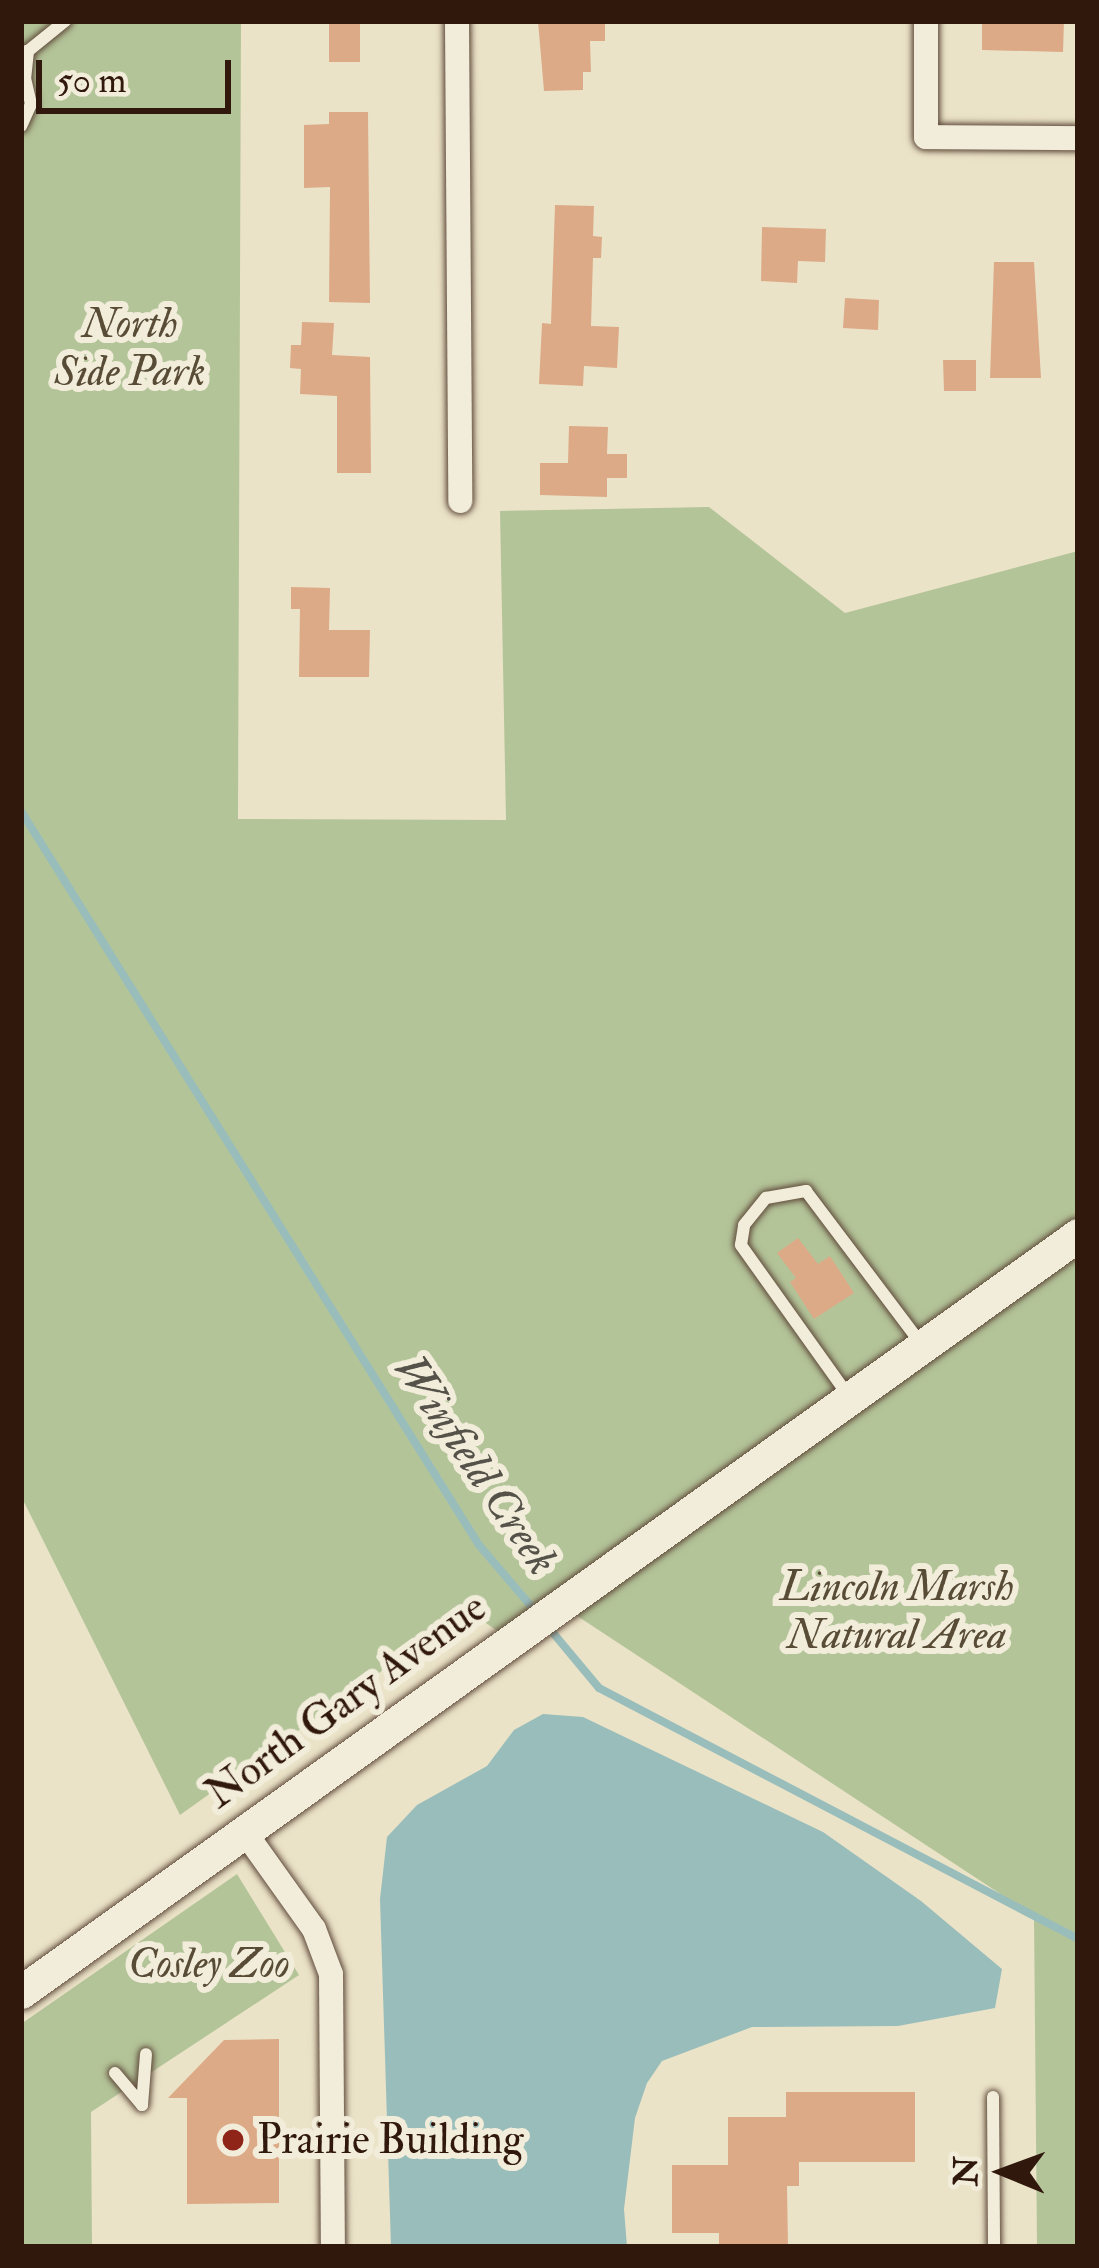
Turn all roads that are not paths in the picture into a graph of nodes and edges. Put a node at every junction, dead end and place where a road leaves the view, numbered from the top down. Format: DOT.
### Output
graph roads {
  1 [pos="65,21"];
  2 [pos="457,21"];
  3 [pos="926,21"];
  4 [pos="25,51"];
  5 [pos="21,126"];
  6 [pos="1078,138"];
  7 [pos="460,502"];
  8 [pos="1078,1235"];
  9 [pos="922,1346"];
  10 [pos="850,1398"];
  11 [pos="244,1832"];
  12 [pos="21,1992"];
  13 [pos="146,2054"];
  14 [pos="115,2073"];
  15 [pos="993,2097"];
  16 [pos="333,2247"];
  17 [pos="994,2247"];
  1 -- 4 [label="lane"];
  2 -- 7 [label="street"];
  3 -- 6 [label="street"];
  4 -- 5 [label="lane"];
  8 -- 9 [label="street, North Gary Avenue"];
  9 -- 10 [label="street, North Gary Avenue"];
  9 -- 10 [label="lane"];
  10 -- 11 [label="street, North Gary Avenue"];
  11 -- 12 [label="street, North Gary Avenue"];
  11 -- 16 [label="street"];
  13 -- 14 [label="lane"];
  15 -- 17 [label="lane"];
}
